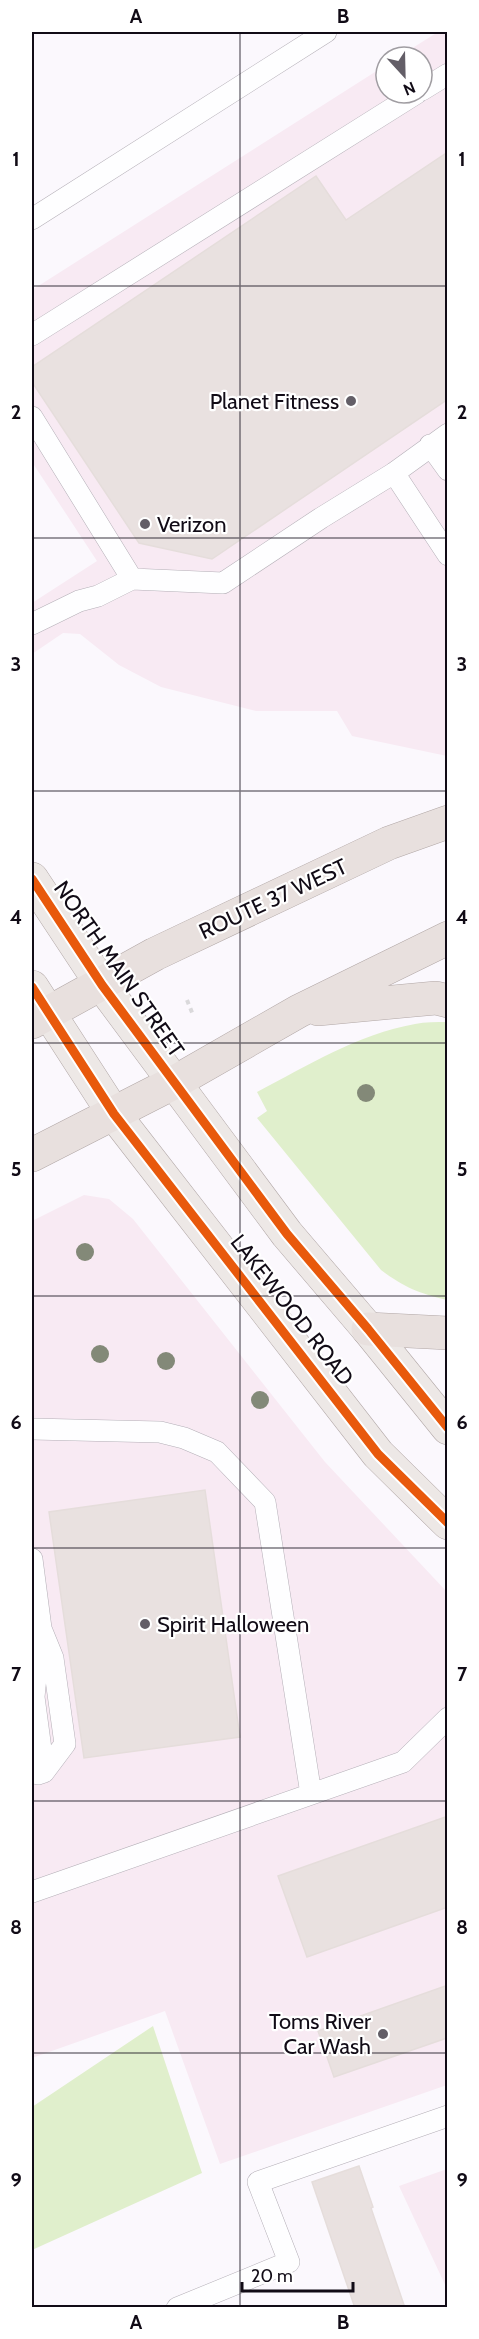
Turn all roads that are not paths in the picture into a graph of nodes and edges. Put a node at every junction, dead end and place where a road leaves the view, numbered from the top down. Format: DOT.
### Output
graph roads {
  1 [pos="326,32"];
  2 [pos="447,74"];
  3 [pos="434,82"];
  4 [pos="398,105"];
  5 [pos="32,219"];
  6 [pos="32,335"];
  7 [pos="32,417"];
  8 [pos="439,440"];
  9 [pos="447,470"];
  10 [pos="394,473"];
  11 [pos="447,555"];
  12 [pos="132,579"];
  13 [pos="80,601"];
  14 [pos="32,624"];
  15 [pos="32,640"];
  16 [pos="447,822"];
  17 [pos="32,879"];
  18 [pos="447,938"];
  19 [pos="102,985"];
  20 [pos="447,1001"];
  21 [pos="37,1008"];
  22 [pos="299,1011"];
  23 [pos="175,1082"];
  24 [pos="114,1114"];
  25 [pos="32,1155"];
  26 [pos="368,1329"];
  27 [pos="447,1333"];
  28 [pos="447,1428"];
  29 [pos="32,1429"];
  30 [pos="447,1523"];
  31 [pos="32,1559"];
  32 [pos="447,1718"];
  33 [pos="38,1774"];
  34 [pos="311,1794"];
  35 [pos="32,1892"];
  36 [pos="447,2116"];
  37 [pos="177,2307"];
  1 -- 5 [label="lane"];
  2 -- 3 [label="lane"];
  4 -- 6 [label="lane"];
  7 -- 12 [label="lane"];
  8 -- 9 [label="lane"];
  8 -- 10 [label="lane"];
  10 -- 11 [label="lane"];
  10 -- 12 [label="lane"];
  12 -- 13 [label="lane"];
  13 -- 14 [label="lane"];
  13 -- 15 [label="lane"];
  16 -- 19 [label="highway, ROUTE 37 WEST"];
  17 -- 19 [label="main road, NORTH MAIN STREET"];
  18 -- 22 [label="highway"];
  19 -- 21 [label="highway, ROUTE 37 WEST"];
  19 -- 23 [label="main road, NORTH MAIN STREET"];
  20 -- 22 [label="highway"];
  21 -- 24 [label="main road"];
  22 -- 23 [label="highway"];
  23 -- 24 [label="highway"];
  23 -- 26 [label="main road, LAKEWOOD ROAD"];
  24 -- 25 [label="highway"];
  24 -- 30 [label="main road, LAKEWOOD ROAD"];
  26 -- 27 [label="highway"];
  26 -- 28 [label="main road, LAKEWOOD ROAD"];
  29 -- 34 [label="lane"];
  31 -- 33 [label="lane"];
  32 -- 34 [label="lane"];
  34 -- 35 [label="lane"];
  36 -- 37 [label="lane"];
}
